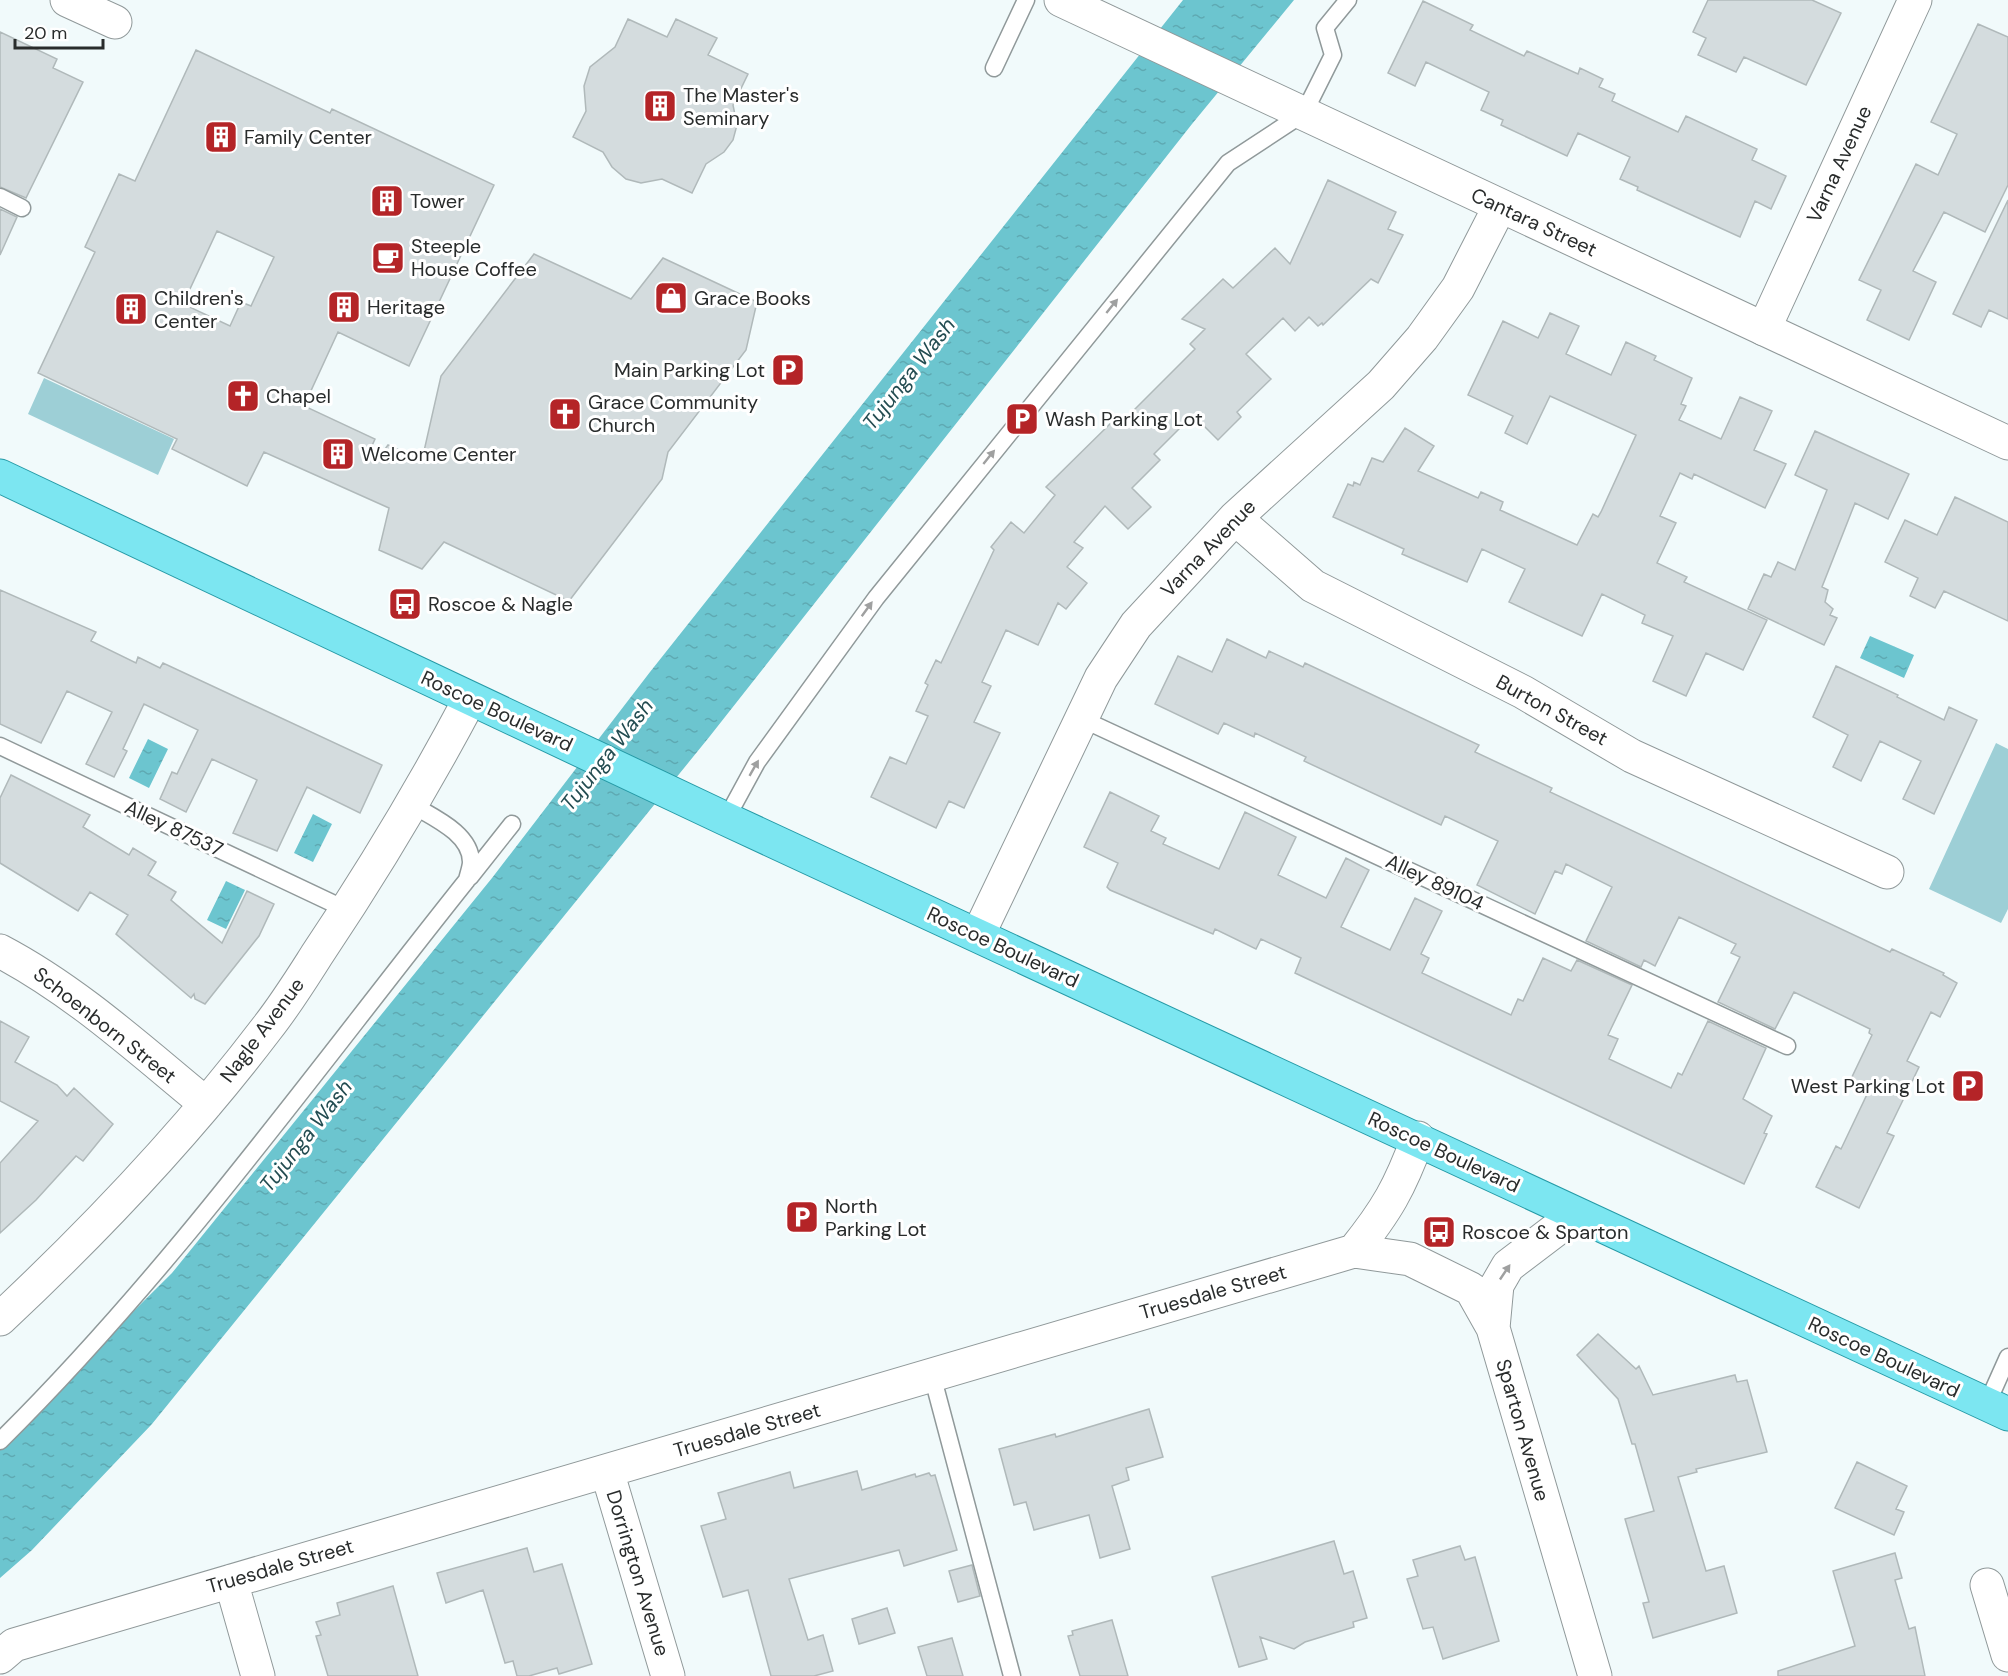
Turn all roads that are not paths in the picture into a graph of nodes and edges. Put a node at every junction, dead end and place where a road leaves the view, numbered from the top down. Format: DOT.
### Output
graph roads {
  1 [pos="67,0"];
  2 [pos="1026,0"];
  3 [pos="1061,0"];
  4 [pos="1348,0"];
  5 [pos="1915,0"];
  6 [pos="114,22"];
  7 [pos="994,68"];
  8 [pos="1304,113"];
  9 [pos="0,197"];
  10 [pos="1500,206"];
  11 [pos="22,208"];
  12 [pos="1764,329"];
  13 [pos="2008,443"];
  14 [pos="0,476"];
  15 [pos="1235,518"];
  16 [pos="470,699"];
  17 [pos="1082,719"];
  18 [pos="0,746"];
  19 [pos="411,804"];
  20 [pos="716,814"];
  21 [pos="512,824"];
  22 [pos="1887,872"];
  23 [pos="467,880"];
  24 [pos="347,910"];
  25 [pos="978,935"];
  26 [pos="0,951"];
  27 [pos="1787,1046"];
  28 [pos="206,1104"];
  29 [pos="1418,1138"];
  30 [pos="1575,1215"];
  31 [pos="1354,1251"];
  32 [pos="0,1319"];
  33 [pos="1493,1328"];
  34 [pos="2008,1357"];
  35 [pos="932,1375"];
  36 [pos="1997,1409"];
  37 [pos="0,1441"];
  38 [pos="607,1471"];
  39 [pos="231,1581"];
  40 [pos="1987,1586"];
  41 [pos="7,1651"];
  42 [pos="2008,1655"];
  43 [pos="258,1676"];
  44 [pos="668,1676"];
  45 [pos="1012,1676"];
  46 [pos="1595,1676"];
  1 -- 6 [label="street"];
  2 -- 7 [label="lane"];
  3 -- 8 [label="street, Cantara Street"];
  4 -- 8 [label="lane"];
  5 -- 12 [label="street, Varna Avenue"];
  8 -- 10 [label="street, Cantara Street"];
  20 -- 8 [label="lane, one-way"];
  9 -- 11 [label="lane"];
  10 -- 12 [label="street, Cantara Street"];
  10 -- 15 [label="street, Varna Avenue"];
  12 -- 13 [label="street, Cantara Street"];
  14 -- 16 [label="main road, Roscoe Boulevard"];
  15 -- 17 [label="street, Varna Avenue"];
  15 -- 22 [label="street, Burton Street"];
  16 -- 19 [label="street, Nagle Avenue"];
  16 -- 20 [label="main road, Roscoe Boulevard"];
  17 -- 25 [label="street, Varna Avenue"];
  17 -- 27 [label="lane, Alley 89104"];
  18 -- 24 [label="lane, Alley 87537"];
  19 -- 23 [label="lane"];
  19 -- 24 [label="street, Nagle Avenue"];
  20 -- 25 [label="main road, Roscoe Boulevard"];
  21 -- 23 [label="lane"];
  23 -- 37 [label="lane"];
  24 -- 28 [label="street, Nagle Avenue"];
  25 -- 29 [label="main road, Roscoe Boulevard"];
  26 -- 28 [label="street, Schoenborn Street"];
  28 -- 32 [label="street, Nagle Avenue"];
  29 -- 30 [label="main road, Roscoe Boulevard"];
  29 -- 31 [label="street"];
  33 -- 30 [label="street, Sparton Avenue, one-way"];
  30 -- 36 [label="main road, Roscoe Boulevard"];
  31 -- 33 [label="street"];
  31 -- 35 [label="street, Truesdale Street"];
  33 -- 46 [label="street, Sparton Avenue"];
  34 -- 36 [label="lane"];
  35 -- 38 [label="street, Truesdale Street"];
  35 -- 45 [label="lane"];
  38 -- 39 [label="street, Truesdale Street"];
  38 -- 44 [label="street, Dorrington Avenue"];
  39 -- 41 [label="street, Truesdale Street"];
  39 -- 43 [label="street"];
  40 -- 42 [label="street"];
}
